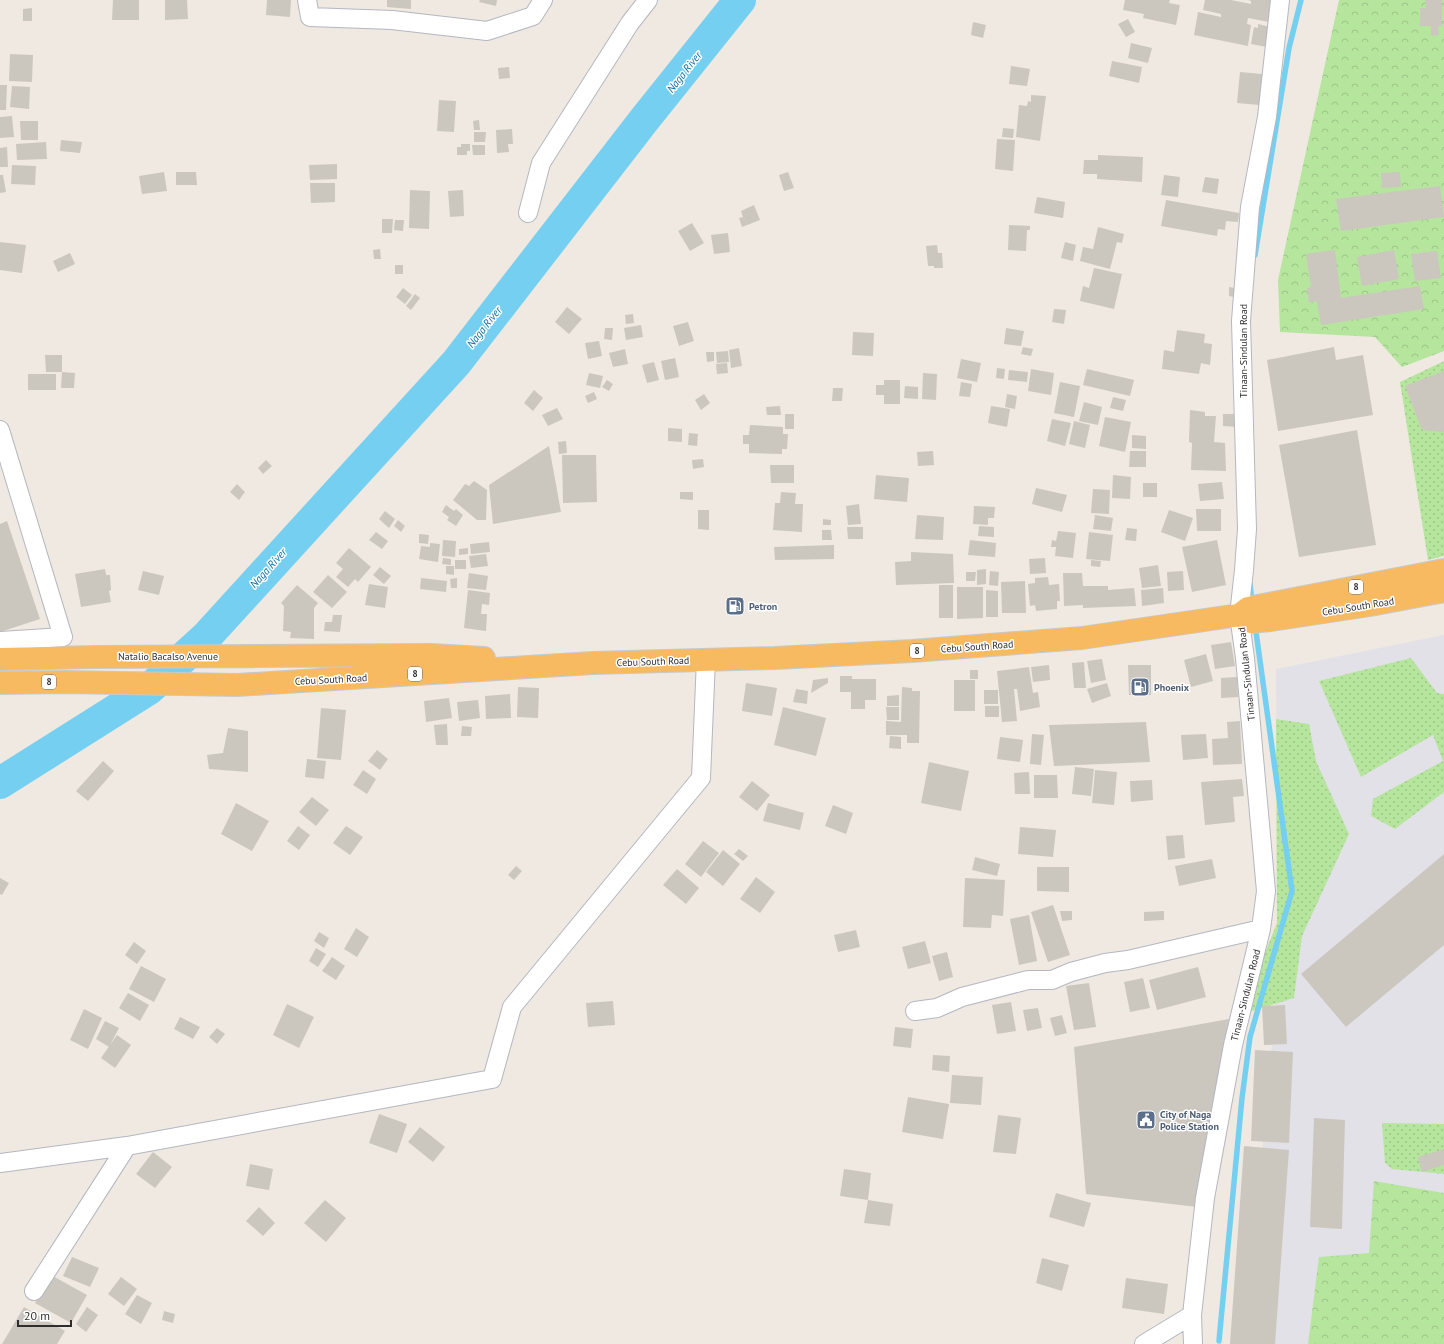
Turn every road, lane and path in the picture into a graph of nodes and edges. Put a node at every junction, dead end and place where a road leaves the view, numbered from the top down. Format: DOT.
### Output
graph roads {
  1 [pos="307,0"];
  2 [pos="544,0"];
  3 [pos="648,0"];
  4 [pos="1280,0"];
  5 [pos="528,213"];
  6 [pos="0,430"];
  7 [pos="1444,570"];
  8 [pos="1444,591"];
  9 [pos="1255,614"];
  10 [pos="0,641"];
  11 [pos="239,656"];
  12 [pos="0,659"];
  13 [pos="706,660"];
  14 [pos="593,663"];
  15 [pos="0,683"];
  16 [pos="1261,930"];
  17 [pos="915,1011"];
  18 [pos="127,1146"];
  19 [pos="0,1163"];
  20 [pos="34,1291"];
  21 [pos="1192,1315"];
  22 [pos="1144,1344"];
  23 [pos="1193,1344"];
  1 -- 2 [label="street"];
  3 -- 5 [label="street"];
  4 -- 9 [label="street, Tinaan-Sindulan Road"];
  6 -- 10 [label="street"];
  7 -- 9 [label="highway, Cebu South Road / 8"];
  8 -- 9 [label="highway, Cebu South Road / 8"];
  9 -- 13 [label="highway, Cebu South Road / 8"];
  9 -- 16 [label="street, Tinaan-Sindulan Road"];
  11 -- 12 [label="highway, Natalio Bacalso Avenue / 8"];
  11 -- 14 [label="highway, Cebu South Road / 8"];
  13 -- 14 [label="highway, Cebu South Road / 8"];
  13 -- 18 [label="street"];
  14 -- 15 [label="highway, Cebu South Road / 8"];
  16 -- 17 [label="street"];
  16 -- 21 [label="street, Tinaan-Sindulan Road"];
  18 -- 19 [label="street"];
  18 -- 20 [label="street"];
  21 -- 22 [label="street"];
  21 -- 23 [label="street, Tinaan-Sindulan Road"];
}
